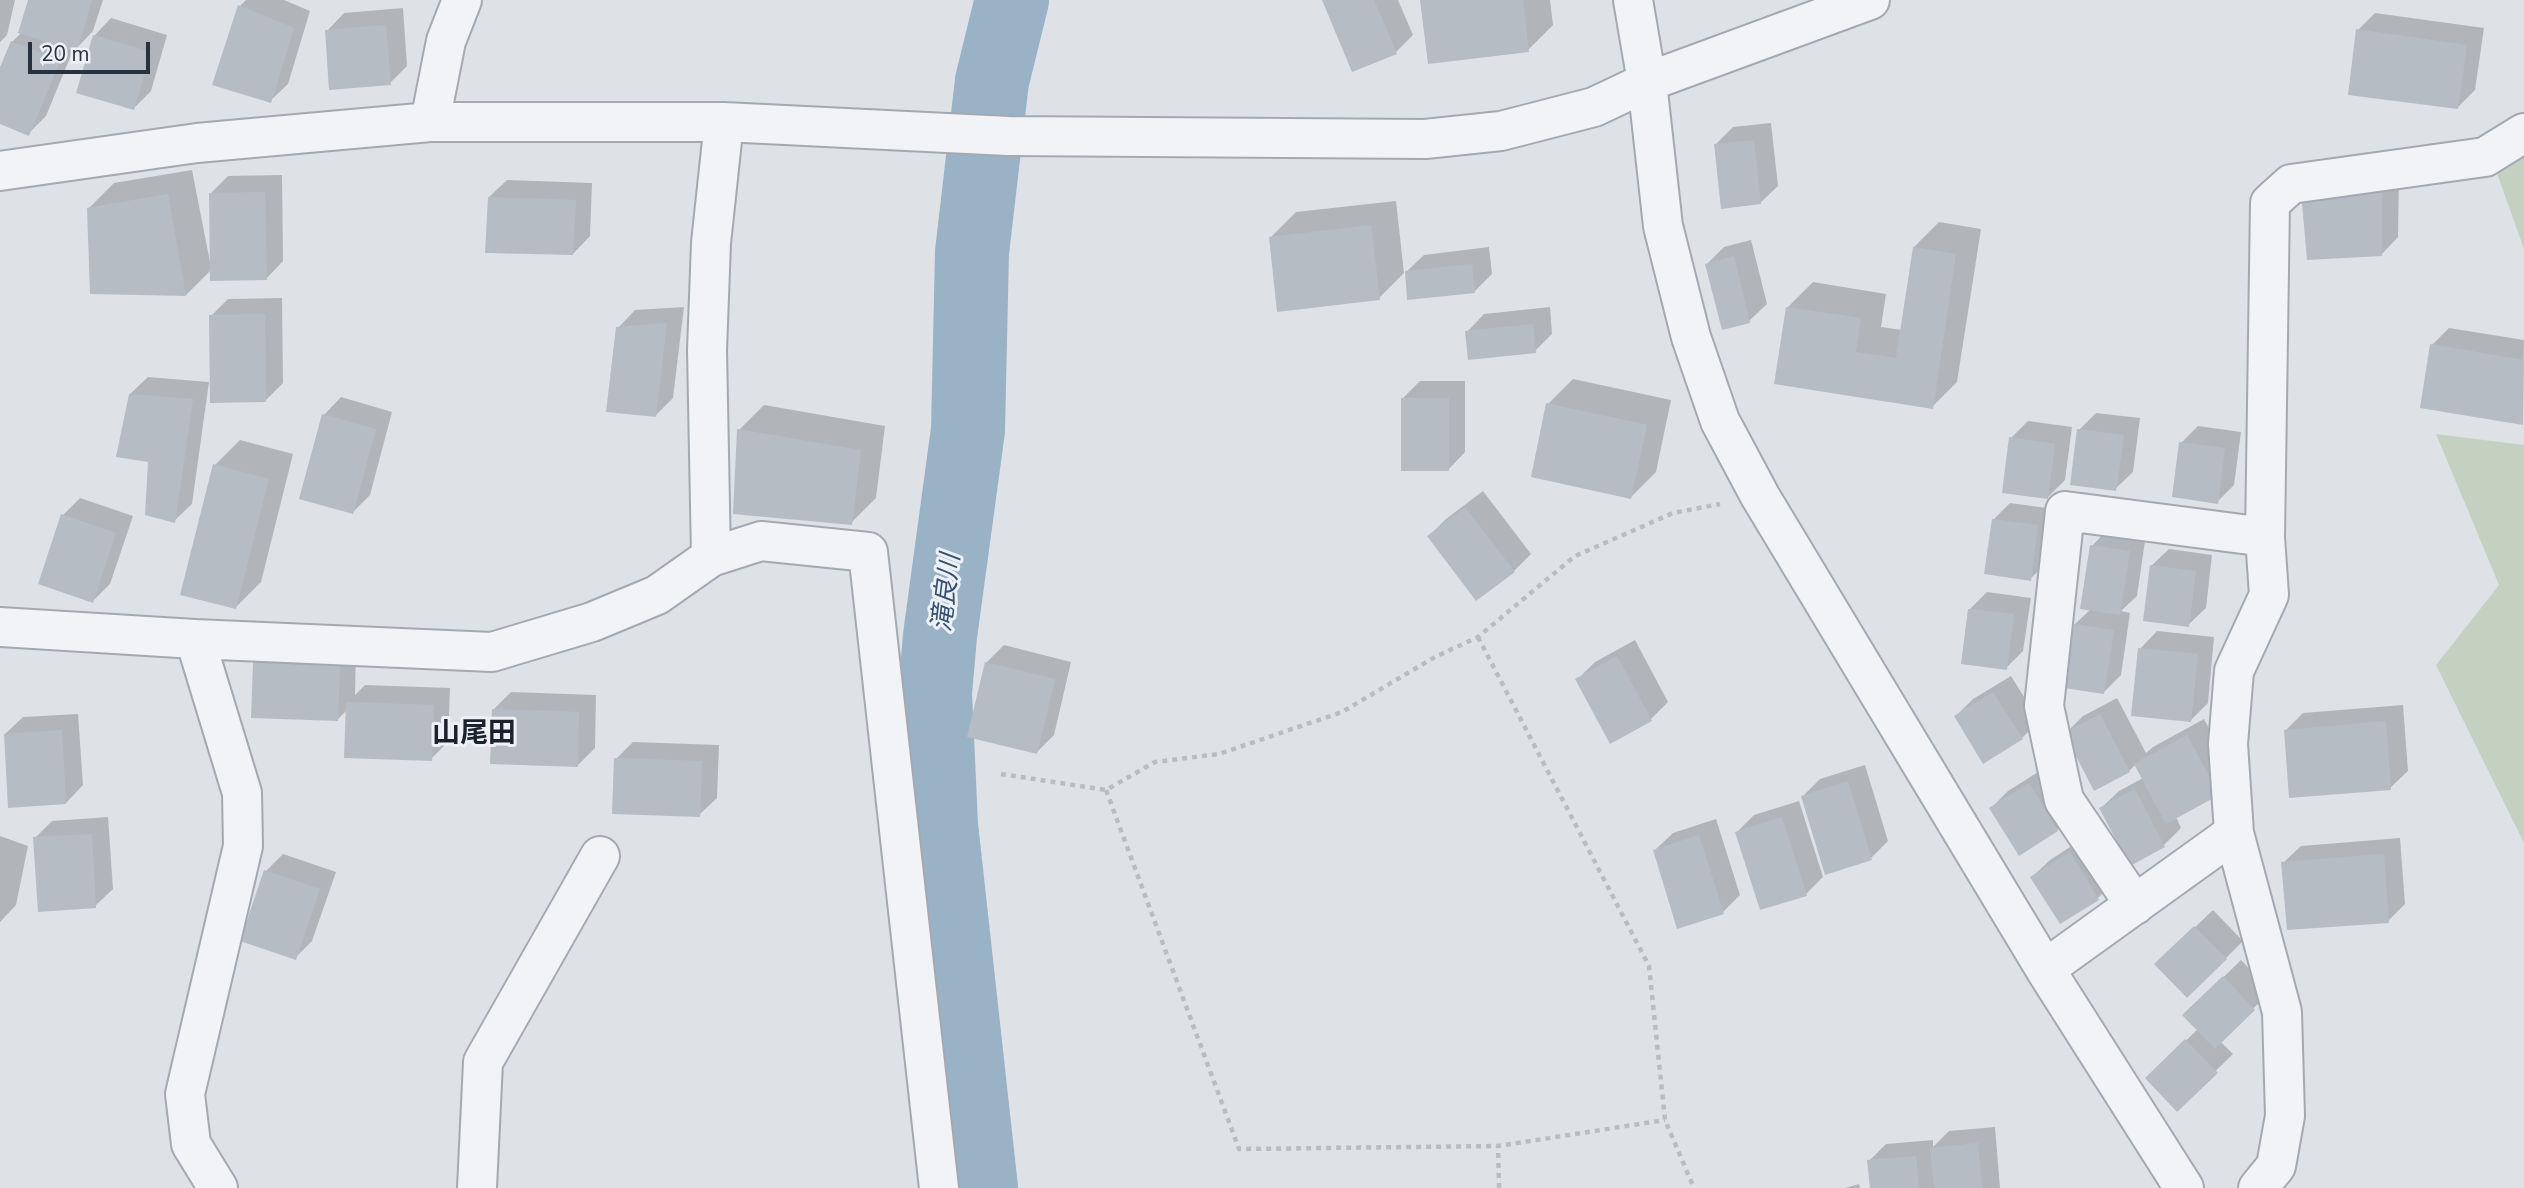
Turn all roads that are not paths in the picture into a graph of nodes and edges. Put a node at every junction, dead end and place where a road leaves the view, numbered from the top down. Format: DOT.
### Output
graph roads {
  1 [pos="462,0"];
  2 [pos="1633,0"];
  3 [pos="1870,0"];
  4 [pos="1647,82"];
  5 [pos="430,122"];
  6 [pos="724,122"];
  7 [pos="2524,132"];
  8 [pos="0,170"];
  9 [pos="2265,537"];
  10 [pos="711,557"];
  11 [pos="0,627"];
  12 [pos="195,639"];
  13 [pos="2234,833"];
  14 [pos="600,856"];
  15 [pos="2135,905"];
  16 [pos="2045,969"];
  17 [pos="218,1188"];
  18 [pos="477,1188"];
  19 [pos="939,1188"];
  20 [pos="2184,1188"];
  21 [pos="2258,1188"];
  1 -- 5 [label="street"];
  2 -- 4 [label="street"];
  3 -- 4 [label="street"];
  4 -- 6 [label="street"];
  4 -- 16 [label="street"];
  5 -- 6 [label="street"];
  5 -- 8 [label="street"];
  6 -- 10 [label="street"];
  7 -- 9 [label="street"];
  9 -- 13 [label="street"];
  9 -- 15 [label="street"];
  10 -- 12 [label="street"];
  10 -- 19 [label="street"];
  11 -- 12 [label="street"];
  12 -- 17 [label="street"];
  13 -- 15 [label="street"];
  13 -- 21 [label="street"];
  14 -- 18 [label="street"];
  15 -- 16 [label="street"];
  16 -- 20 [label="street"];
}
